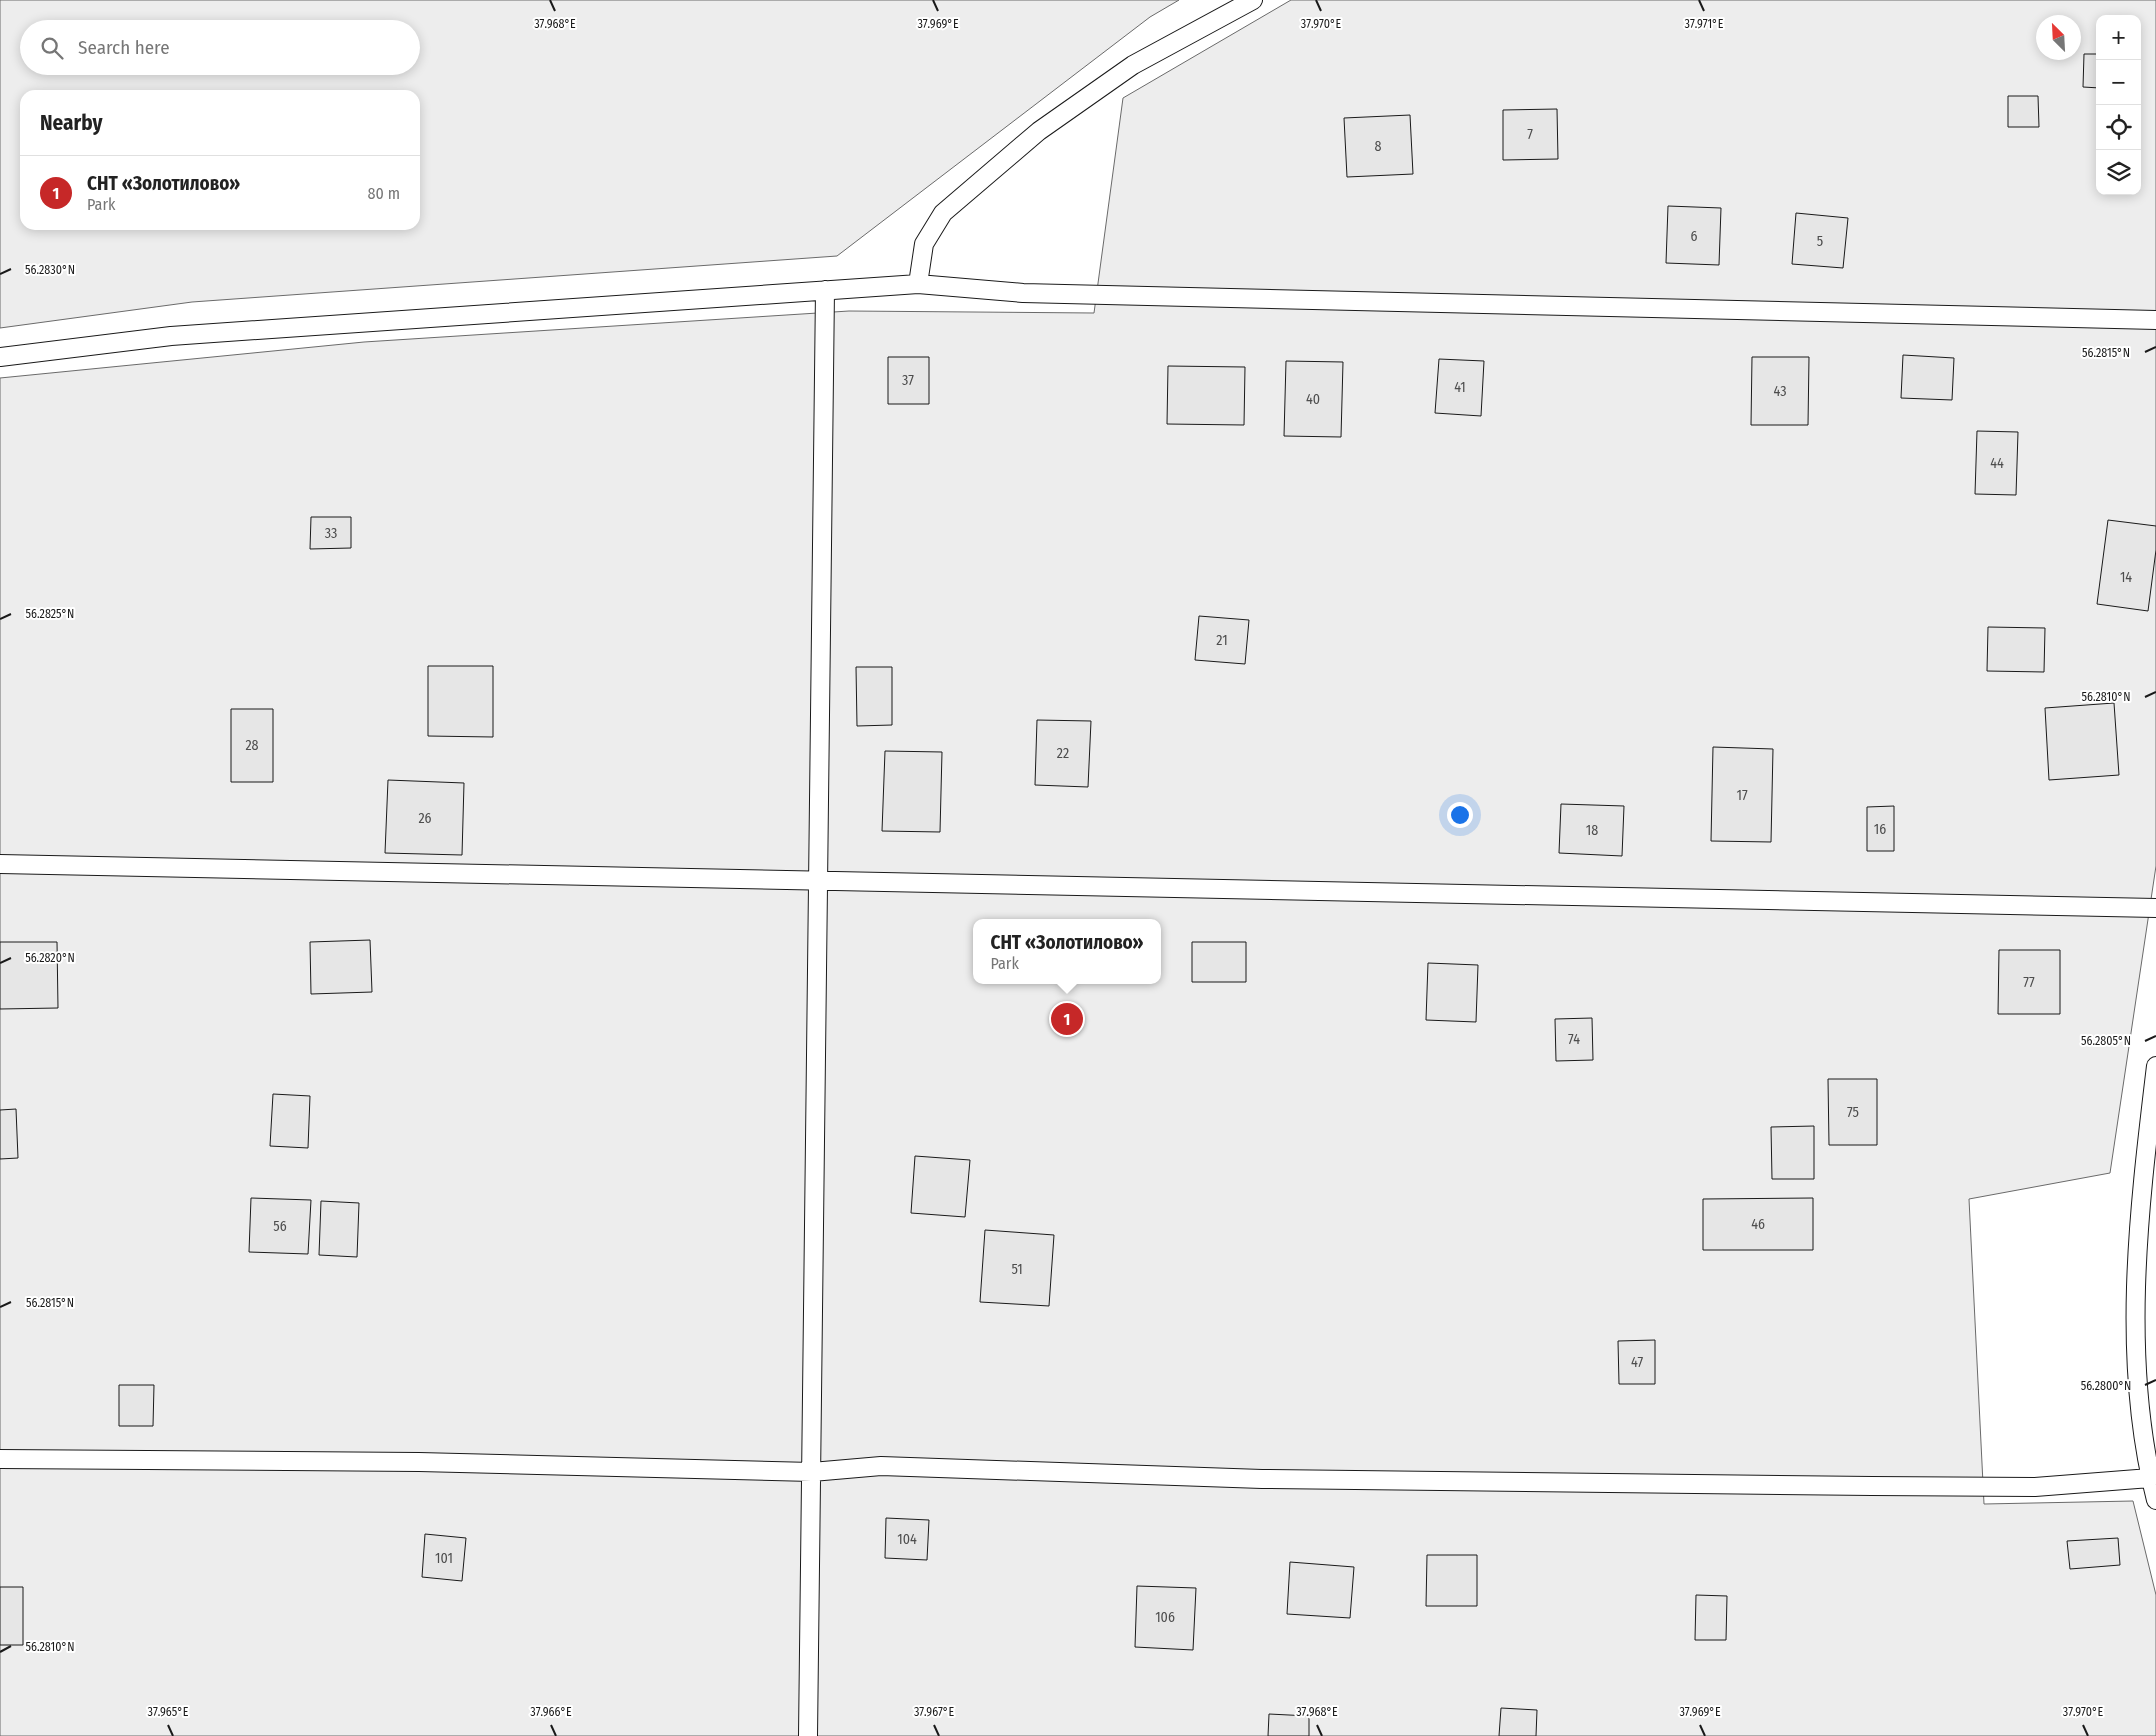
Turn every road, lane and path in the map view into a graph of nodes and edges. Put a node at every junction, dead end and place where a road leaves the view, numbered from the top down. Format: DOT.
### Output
graph roads {
  1 [pos="1254,0"];
  2 [pos="918,284"];
  3 [pos="825,290"];
  4 [pos="2156,320"];
  5 [pos="0,357"];
  6 [pos="0,864"];
  7 [pos="817,882"];
  8 [pos="2156,908"];
  9 [pos="2156,1066"];
  10 [pos="0,1459"];
  11 [pos="812,1472"];
  12 [pos="2150,1478"];
  13 [pos="2156,1500"];
  14 [pos="808,1736"];
  1 -- 2 [label="lane"];
  2 -- 3 [label="lane"];
  2 -- 4 [label="lane"];
  3 -- 5 [label="lane"];
  3 -- 7 [label="lane"];
  6 -- 7 [label="lane"];
  7 -- 8 [label="lane"];
  7 -- 11 [label="lane"];
  9 -- 12 [label="lane"];
  10 -- 11 [label="lane"];
  11 -- 12 [label="lane"];
  11 -- 14 [label="lane"];
  12 -- 13 [label="lane"];
}
